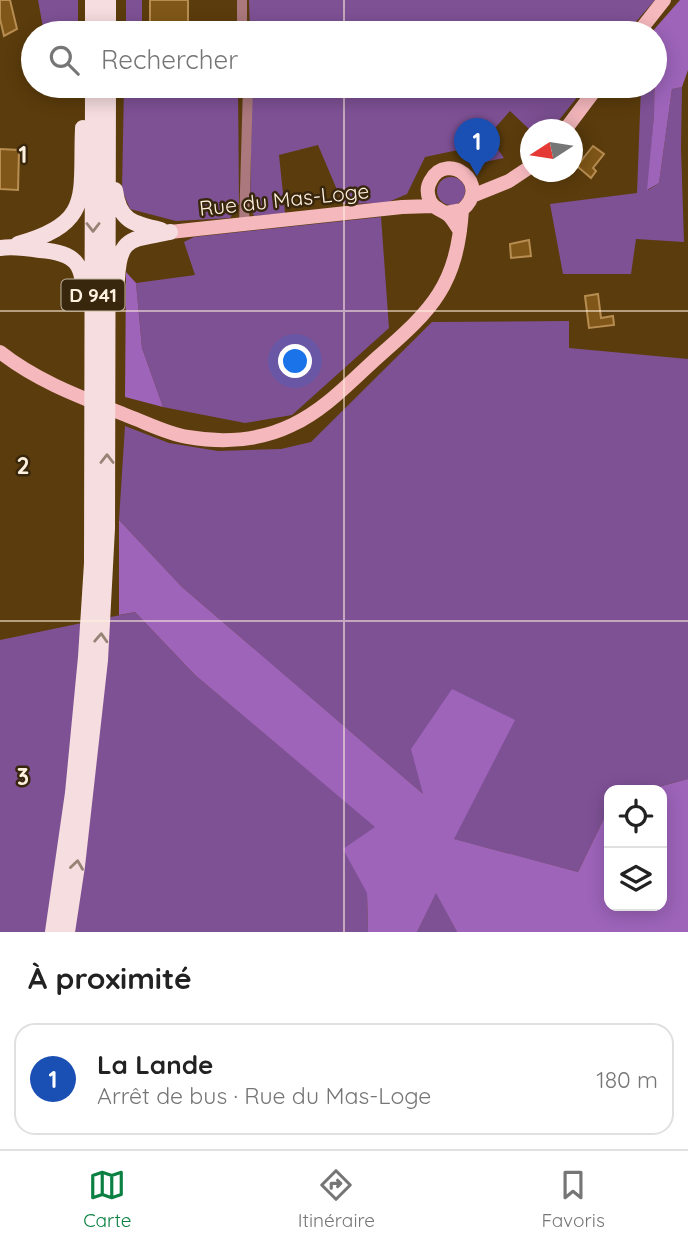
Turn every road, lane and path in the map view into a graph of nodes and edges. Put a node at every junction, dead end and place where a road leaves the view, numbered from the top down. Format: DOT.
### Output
graph roads {
  1 [pos="93,0"];
  2 [pos="108,0"];
  3 [pos="242,0"];
  4 [pos="664,0"];
  5 [pos="93,21"];
  6 [pos="108,21"];
  7 [pos="243,21"];
  8 [pos="647,21"];
  9 [pos="84,98"];
  10 [pos="93,98"];
  11 [pos="108,98"];
  12 [pos="248,98"];
  13 [pos="589,98"];
  14 [pos="108,118"];
  15 [pos="573,119"];
  16 [pos="520,174"];
  17 [pos="470,181"];
  18 [pos="509,181"];
  19 [pos="428,190"];
  20 [pos="472,197"];
  21 [pos="402,207"];
  22 [pos="440,209"];
  23 [pos="462,210"];
  24 [pos="244,225"];
  25 [pos="460,231"];
  26 [pos="170,232"];
  27 [pos="4,247"];
  28 [pos="0,352"];
  29 [pos="107,366"];
  30 [pos="93,505"];
  31 [pos="53,932"];
  32 [pos="67,932"];
  1 -- 5 [label="highway"];
  2 -- 6 [label="highway"];
  3 -- 7 [label="street"];
  4 -- 8 [label="main road"];
  9 -- 27 [label="highway"];
  10 -- 30 [label="highway, D 941, one-way"];
  11 -- 14 [label="highway, D 941"];
  12 -- 24 [label="street"];
  13 -- 15 [label="main road"];
  14 -- 26 [label="highway"];
  14 -- 29 [label="highway, D 941"];
  16 -- 18 [label="main road"];
  17 -- 18 [label="main road"];
  17 -- 19 [label="main road"];
  17 -- 20 [label="main road"];
  18 -- 20 [label="main road"];
  19 -- 21 [label="main road, Rue du Mas-Loge"];
  19 -- 22 [label="main road"];
  20 -- 23 [label="main road"];
  21 -- 22 [label="main road, Rue du Mas-Loge"];
  21 -- 24 [label="main road, Rue du Mas-Loge"];
  22 -- 23 [label="main road"];
  22 -- 25 [label="main road"];
  23 -- 25 [label="main road"];
  24 -- 26 [label="main road, Rue du Mas-Loge"];
  25 -- 28 [label="main road"];
  26 -- 29 [label="highway"];
  27 -- 30 [label="highway"];
  32 -- 29 [label="highway, D 941, one-way"];
  30 -- 31 [label="highway, D 941"];
}
